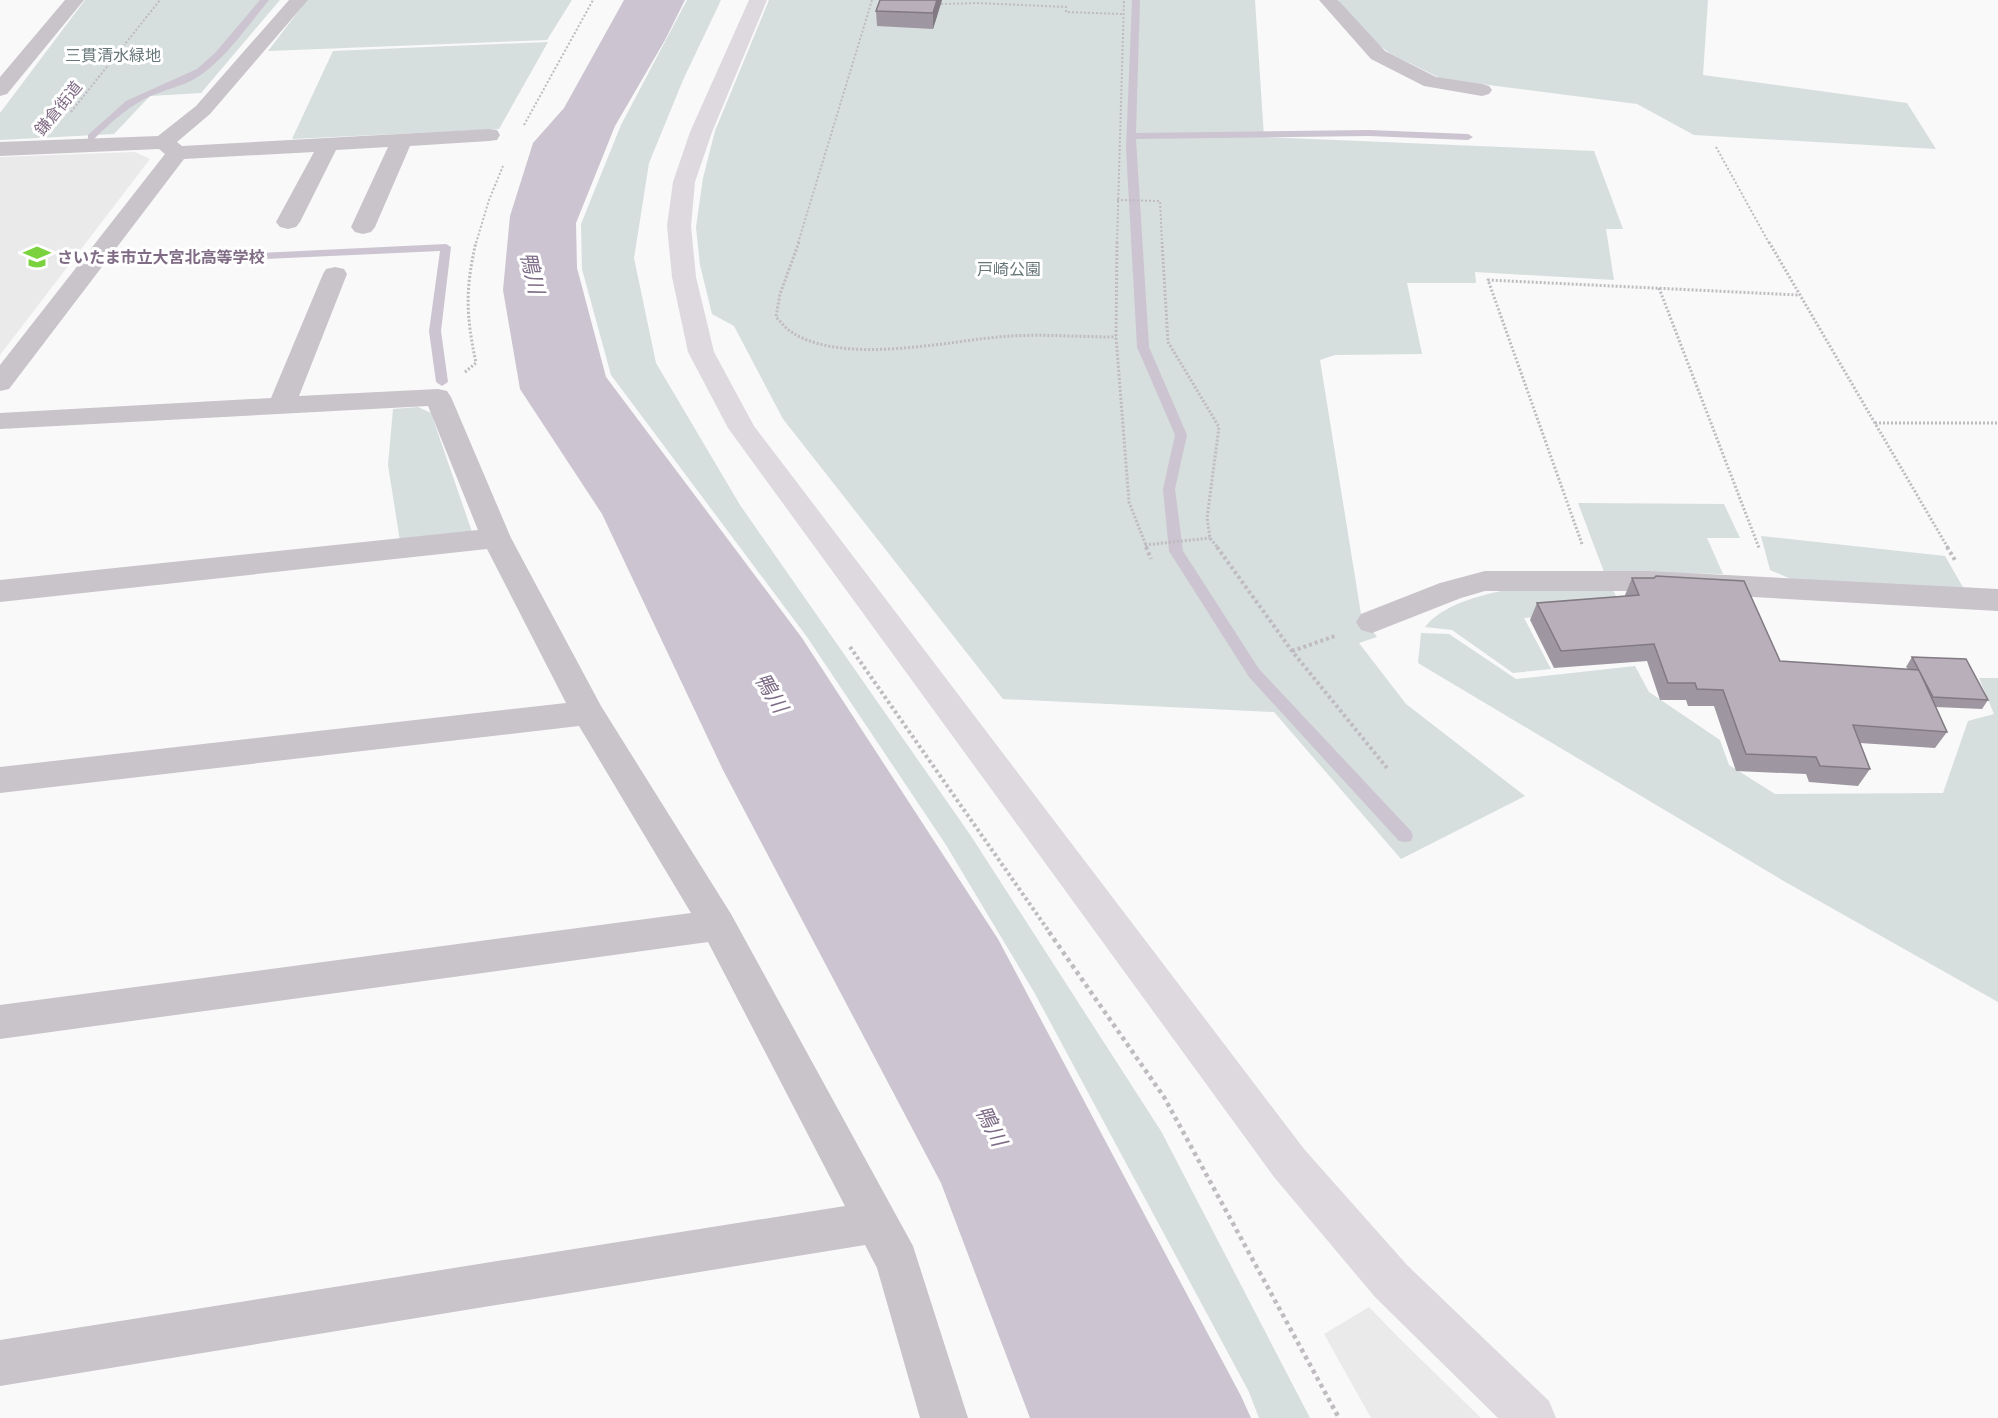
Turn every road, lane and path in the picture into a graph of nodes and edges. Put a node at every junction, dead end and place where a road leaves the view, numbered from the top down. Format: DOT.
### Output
graph roads {
  1 [pos="75,0"];
  2 [pos="160,0"];
  3 [pos="299,0"];
  4 [pos="593,0"];
  5 [pos="758,0"];
  6 [pos="872,0"];
  7 [pos="1124,0"];
  8 [pos="1328,0"];
  9 [pos="941,4"];
  10 [pos="1123,14"];
  11 [pos="0,90"];
  12 [pos="1482,90"];
  13 [pos="519,134"];
  14 [pos="489,135"];
  15 [pos="402,140"];
  16 [pos="328,144"];
  17 [pos="42,147"];
  18 [pos="1716,147"];
  19 [pos="171,148"];
  20 [pos="0,149"];
  21 [pos="507,156"];
  22 [pos="1117,200"];
  23 [pos="288,222"];
  24 [pos="363,227"];
  25 [pos="335,274"];
  26 [pos="1659,288"];
  27 [pos="1798,295"];
  28 [pos="1116,337"];
  29 [pos="0,383"];
  30 [pos="438,397"];
  31 [pos="282,405"];
  32 [pos="0,421"];
  33 [pos="1875,423"];
  34 [pos="1998,423"];
  35 [pos="496,538"];
  36 [pos="1210,538"];
  37 [pos="1145,545"];
  38 [pos="1759,549"];
  39 [pos="1151,559"];
  40 [pos="1598,582"];
  41 [pos="0,591"];
  42 [pos="1988,600"];
  43 [pos="1372,622"];
  44 [pos="845,640"];
  45 [pos="588,713"];
  46 [pos="1387,768"];
  47 [pos="0,780"];
  48 [pos="718,925"];
  49 [pos="0,1022"];
  50 [pos="877,1222"];
  51 [pos="0,1363"];
  52 [pos="944,1418"];
  53 [pos="1339,1418"];
  54 [pos="1532,1418"];
  1 -- 11 [label="street"];
  2 -- 17 [label="path, 鎌倉街道"];
  3 -- 19 [label="street"];
  4 -- 13 [label="path"];
  5 -- 54 [label="street"];
  6 -- 28 [label="path"];
  7 -- 10 [label="path"];
  8 -- 12 [label="street"];
  9 -- 10 [label="path"];
  10 -- 22 [label="path"];
  14 -- 15 [label="street"];
  15 -- 16 [label="street"];
  15 -- 24 [label="street"];
  16 -- 19 [label="street"];
  16 -- 23 [label="street"];
  17 -- 19 [label="street"];
  17 -- 20 [label="street"];
  18 -- 27 [label="path"];
  19 -- 29 [label="street"];
  21 -- 30 [label="path"];
  22 -- 28 [label="path"];
  22 -- 36 [label="path"];
  25 -- 31 [label="street"];
  26 -- 27 [label="path"];
  26 -- 38 [label="path"];
  26 -- 40 [label="path"];
  27 -- 33 [label="path"];
  28 -- 37 [label="path"];
  30 -- 31 [label="street"];
  30 -- 35 [label="street"];
  31 -- 32 [label="street"];
  33 -- 34 [label="path"];
  33 -- 42 [label="path"];
  35 -- 41 [label="street"];
  35 -- 45 [label="street"];
  36 -- 37 [label="path"];
  36 -- 46 [label="path"];
  37 -- 39 [label="path"];
  40 -- 42 [label="street"];
  40 -- 43 [label="street"];
  44 -- 53 [label="path"];
  45 -- 47 [label="street"];
  45 -- 48 [label="street"];
  48 -- 49 [label="street"];
  48 -- 50 [label="street"];
  50 -- 51 [label="street"];
  50 -- 52 [label="street"];
}
